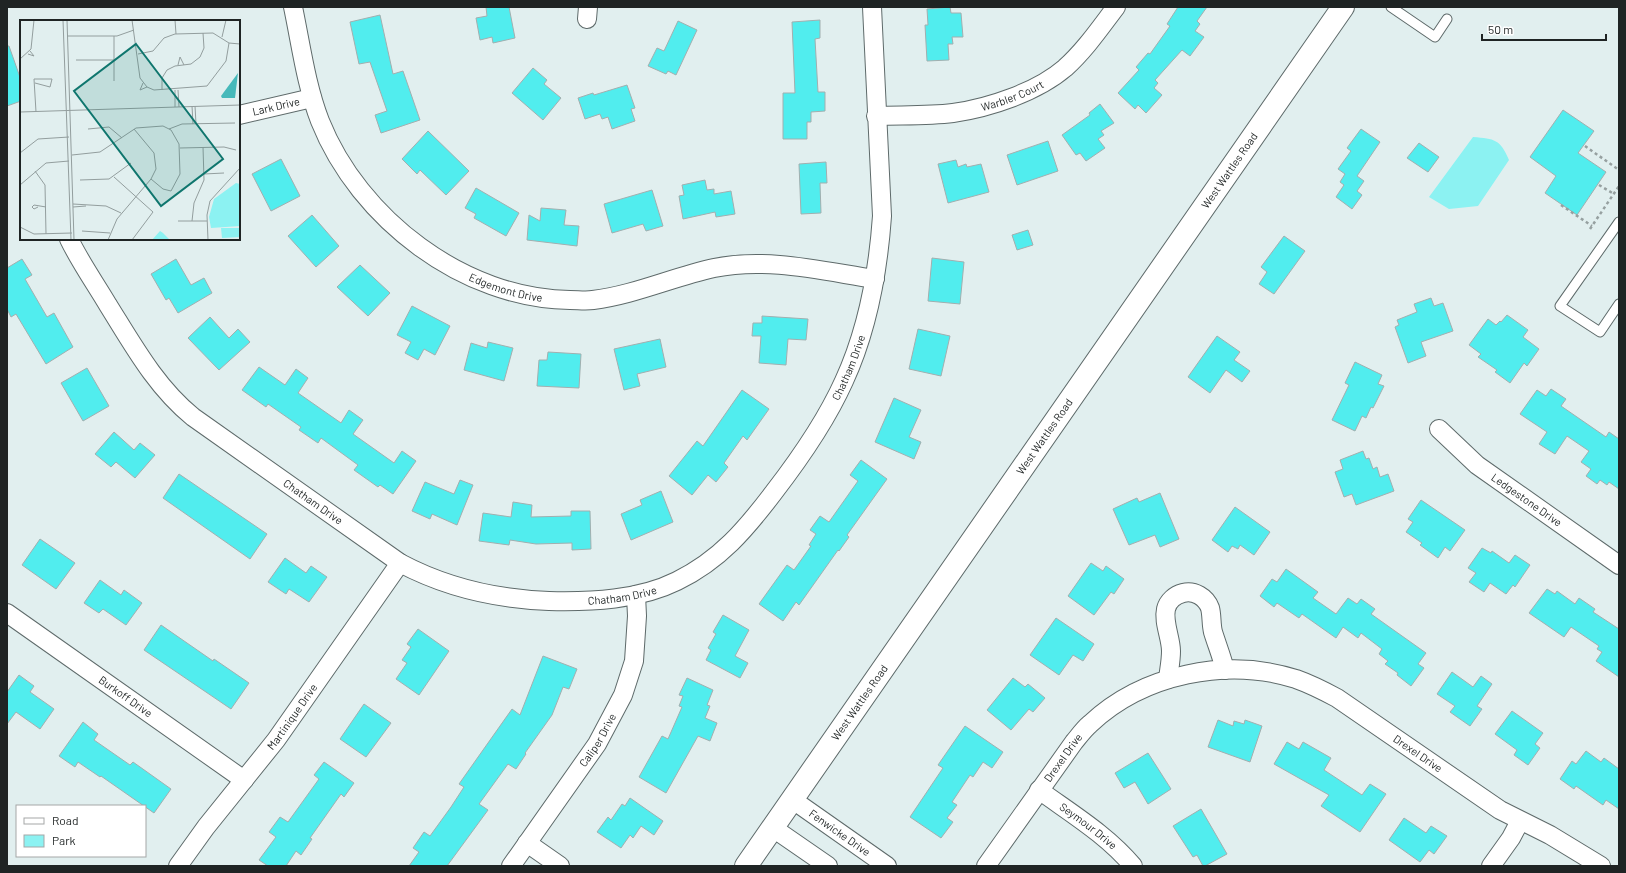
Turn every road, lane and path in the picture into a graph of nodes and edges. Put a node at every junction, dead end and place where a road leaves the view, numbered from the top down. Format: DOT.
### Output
graph roads {
  1 [pos="293,7"];
  2 [pos="872,7"];
  3 [pos="1116,7"];
  4 [pos="1343,7"];
  5 [pos="1392,7"];
  6 [pos="1447,19"];
  7 [pos="312,98"];
  8 [pos="240,115"];
  9 [pos="876,116"];
  10 [pos="1585,146"];
  11 [pos="1619,170"];
  12 [pos="1599,185"];
  13 [pos="1619,186"];
  14 [pos="1614,194"];
  15 [pos="1561,205"];
  16 [pos="1619,222"];
  17 [pos="1592,226"];
  18 [pos="1590,230"];
  19 [pos="70,240"];
  20 [pos="875,279"];
  21 [pos="1619,304"];
  22 [pos="1439,429"];
  23 [pos="400,563"];
  24 [pos="1619,565"];
  25 [pos="636,595"];
  26 [pos="7,613"];
  27 [pos="1226,670"];
  28 [pos="1168,679"];
  29 [pos="244,780"];
  30 [pos="1039,790"];
  31 [pos="793,800"];
  32 [pos="1520,821"];
  33 [pos="773,828"];
  34 [pos="527,843"];
  35 [pos="178,866"];
  36 [pos="511,866"];
  37 [pos="560,866"];
  38 [pos="746,866"];
  39 [pos="828,866"];
  40 [pos="887,866"];
  41 [pos="986,866"];
  42 [pos="1133,866"];
  43 [pos="1491,866"];
  44 [pos="1601,866"];
  1 -- 7 [label="street, Edgemont Drive"];
  2 -- 9 [label="street, Chatham Drive"];
  3 -- 9 [label="street, Warbler Court"];
  4 -- 31 [label="street, West Wattles Road"];
  5 -- 6 [label="lane"];
  7 -- 8 [label="street, Lark Drive"];
  7 -- 20 [label="street, Edgemont Drive"];
  9 -- 20 [label="street, Chatham Drive"];
  10 -- 11 [label="path"];
  12 -- 14 [label="path"];
  13 -- 14 [label="path"];
  14 -- 17 [label="path"];
  15 -- 17 [label="path"];
  16 -- 21 [label="lane"];
  17 -- 18 [label="path"];
  19 -- 23 [label="street, Chatham Drive"];
  20 -- 25 [label="street, Chatham Drive"];
  22 -- 24 [label="street, Ledgestone Drive"];
  23 -- 25 [label="street, Chatham Drive"];
  23 -- 29 [label="street, Martinique Drive"];
  25 -- 34 [label="street, Caliper Drive"];
  26 -- 29 [label="street, Burkoff Drive"];
  27 -- 28 [label="street, Drexel Drive"];
  27 -- 28 [label="street"];
  27 -- 32 [label="street, Drexel Drive"];
  28 -- 30 [label="street, Drexel Drive"];
  29 -- 35 [label="street, Martinique Drive"];
  30 -- 41 [label="street, Drexel Drive"];
  30 -- 42 [label="street, Seymour Drive"];
  31 -- 33 [label="street, West Wattles Road"];
  31 -- 40 [label="street, Fenwicke Drive"];
  32 -- 43 [label="street"];
  32 -- 44 [label="street, Drexel Drive"];
  33 -- 38 [label="street, West Wattles Road"];
  33 -- 39 [label="street"];
  34 -- 36 [label="street, Caliper Drive"];
  34 -- 37 [label="street"];
}
